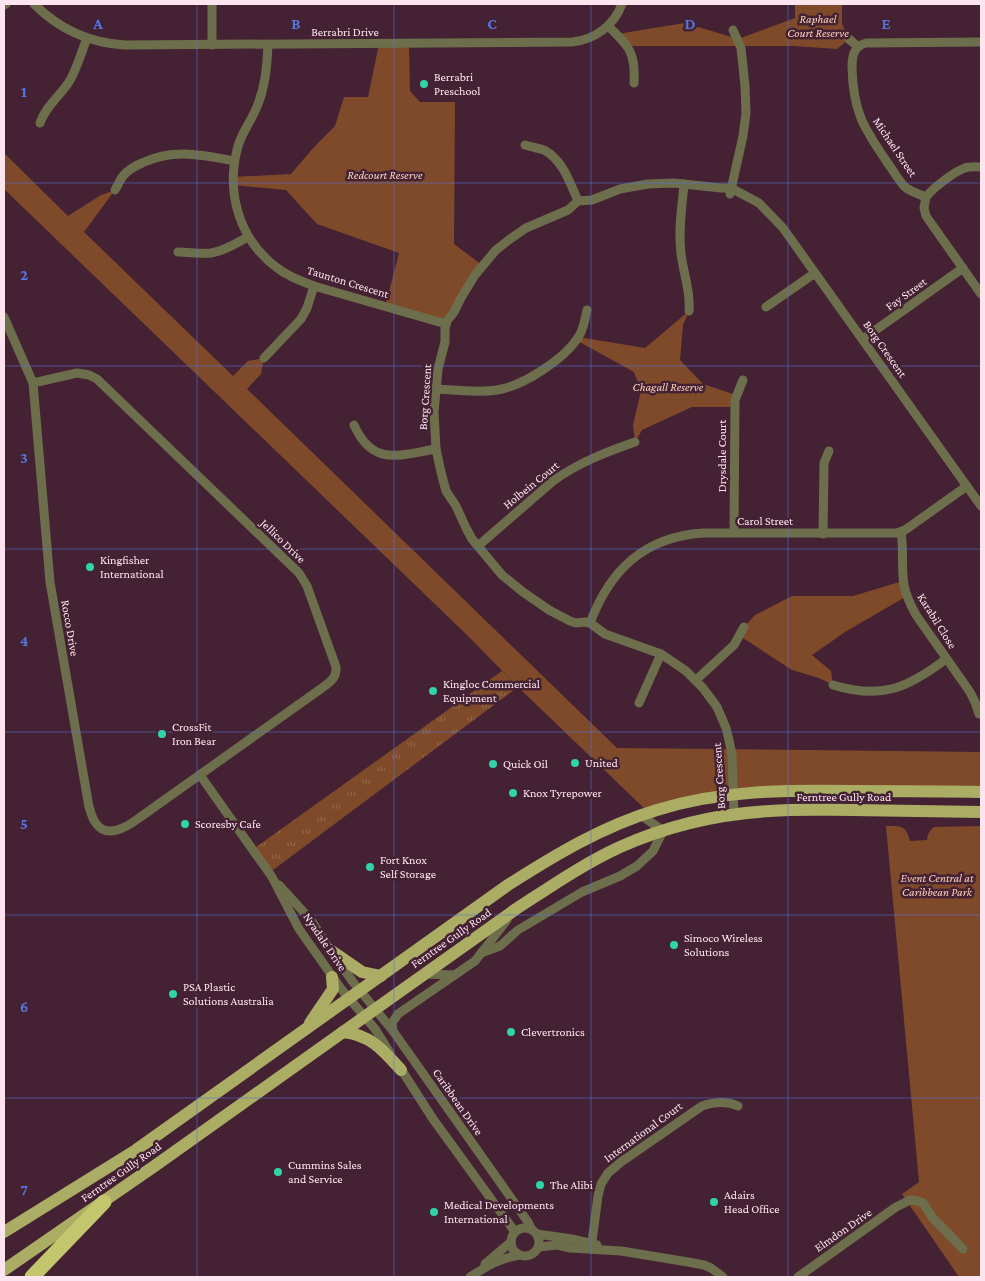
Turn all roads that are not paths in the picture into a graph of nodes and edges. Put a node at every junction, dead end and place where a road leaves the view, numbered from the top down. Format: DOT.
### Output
graph roads {
  1 [pos="212,4"];
  2 [pos="622,4"];
  3 [pos="40,6"];
  4 [pos="608,26"];
  5 [pos="733,30"];
  6 [pos="86,38"];
  7 [pos="849,39"];
  8 [pos="981,42"];
  9 [pos="212,45"];
  10 [pos="268,45"];
  11 [pos="857,46"];
  12 [pos="634,83"];
  13 [pos="40,123"];
  14 [pos="525,145"];
  15 [pos="234,161"];
  16 [pos="981,167"];
  17 [pos="684,184"];
  18 [pos="115,190"];
  19 [pos="730,191"];
  20 [pos="926,196"];
  21 [pos="578,200"];
  22 [pos="248,237"];
  23 [pos="178,252"];
  24 [pos="963,268"];
  25 [pos="815,273"];
  26 [pos="314,286"];
  27 [pos="981,294"];
  28 [pos="766,307"];
  29 [pos="587,310"];
  30 [pos="689,311"];
  31 [pos="4,317"];
  32 [pos="446,324"];
  33 [pos="863,339"];
  34 [pos="264,358"];
  35 [pos="743,380"];
  36 [pos="33,383"];
  37 [pos="436,389"];
  38 [pos="354,426"];
  39 [pos="635,442"];
  40 [pos="436,449"];
  41 [pos="829,451"];
  42 [pos="967,486"];
  43 [pos="981,506"];
  44 [pos="901,532"];
  45 [pos="734,533"];
  46 [pos="823,534"];
  47 [pos="478,546"];
  48 [pos="590,623"];
  49 [pos="744,627"];
  50 [pos="661,654"];
  51 [pos="946,659"];
  52 [pos="696,680"];
  53 [pos="833,685"];
  54 [pos="639,703"];
  55 [pos="979,714"];
  56 [pos="200,775"];
  57 [pos="981,792"];
  58 [pos="733,794"];
  59 [pos="981,812"];
  60 [pos="734,814"];
  61 [pos="641,815"];
  62 [pos="663,831"];
  63 [pos="272,877"];
  64 [pos="516,909"];
  65 [pos="330,950"];
  66 [pos="481,953"];
  67 [pos="424,974"];
  68 [pos="456,975"];
  69 [pos="381,976"];
  70 [pos="332,977"];
  71 [pos="360,991"];
  72 [pos="349,999"];
  73 [pos="375,1009"];
  74 [pos="364,1017"];
  75 [pos="304,1031"];
  76 [pos="394,1031"];
  77 [pos="343,1032"];
  78 [pos="401,1070"];
  79 [pos="738,1106"];
  80 [pos="104,1202"];
  81 [pos="4,1232"];
  82 [pos="515,1232"];
  83 [pos="534,1232"];
  84 [pos="511,1242"];
  85 [pos="591,1246"];
  86 [pos="538,1247"];
  87 [pos="963,1249"];
  88 [pos="520,1255"];
  89 [pos="4,1270"];
  90 [pos="32,1277"];
  91 [pos="471,1277"];
  92 [pos="723,1277"];
  93 [pos="798,1277"];
  1 -- 9 [label="street"];
  2 -- 4 [label="street, Berrabri Drive"];
  3 -- 6 [label="street, Berrabri Drive"];
  4 -- 10 [label="street, Berrabri Drive"];
  4 -- 12 [label="street"];
  5 -- 19 [label="street"];
  6 -- 9 [label="street, Berrabri Drive"];
  6 -- 13 [label="street"];
  7 -- 11 [label="street"];
  8 -- 11 [label="street"];
  9 -- 10 [label="street, Berrabri Drive"];
  10 -- 15 [label="street, Taunton Crescent"];
  11 -- 20 [label="street, Michael Street"];
  14 -- 21 [label="street"];
  15 -- 18 [label="street"];
  15 -- 22 [label="street, Taunton Crescent"];
  16 -- 20 [label="street"];
  17 -- 19 [label="street, Borg Crescent"];
  17 -- 21 [label="street, Borg Crescent"];
  17 -- 30 [label="street"];
  19 -- 25 [label="street, Borg Crescent"];
  20 -- 24 [label="street"];
  21 -- 32 [label="street, Borg Crescent"];
  22 -- 23 [label="street"];
  22 -- 26 [label="street, Taunton Crescent"];
  24 -- 27 [label="street"];
  24 -- 33 [label="street, Fay Street"];
  25 -- 28 [label="street"];
  25 -- 33 [label="street, Borg Crescent"];
  26 -- 32 [label="street, Taunton Crescent"];
  26 -- 34 [label="street"];
  29 -- 37 [label="street"];
  31 -- 36 [label="street, Rocco Drive"];
  32 -- 37 [label="street, Borg Crescent"];
  33 -- 42 [label="street, Borg Crescent"];
  35 -- 45 [label="street, Drysdale Court"];
  36 -- 56 [label="street, Rocco Drive"];
  36 -- 56 [label="street, Jellico Drive"];
  37 -- 40 [label="street, Borg Crescent"];
  38 -- 40 [label="street"];
  39 -- 47 [label="street, Holbein Court"];
  40 -- 47 [label="street, Borg Crescent"];
  41 -- 46 [label="street"];
  42 -- 43 [label="street, Borg Crescent"];
  42 -- 44 [label="street"];
  44 -- 46 [label="street, Carol Street"];
  44 -- 51 [label="street, Karabil Close"];
  45 -- 46 [label="street, Carol Street"];
  45 -- 48 [label="street, Carol Street"];
  47 -- 48 [label="street, Borg Crescent"];
  48 -- 50 [label="street, Borg Crescent"];
  49 -- 52 [label="street"];
  50 -- 52 [label="street, Borg Crescent"];
  50 -- 54 [label="street"];
  51 -- 53 [label="street"];
  51 -- 55 [label="street, Karabil Close"];
  52 -- 58 [label="street, Borg Crescent"];
  56 -- 63 [label="street, Nyadale Drive"];
  57 -- 58 [label="main road, Ferntree Gully Road"];
  58 -- 60 [label="street, Borg Crescent"];
  58 -- 61 [label="main road, Ferntree Gully Road"];
  59 -- 60 [label="main road, Ferntree Gully Road"];
  60 -- 62 [label="main road, Ferntree Gully Road"];
  61 -- 62 [label="street"];
  61 -- 69 [label="main road, Ferntree Gully Road"];
  62 -- 64 [label="main road, Ferntree Gully Road"];
  62 -- 66 [label="street"];
  63 -- 65 [label="street, Nyadale Drive"];
  63 -- 70 [label="street, Nyadale Drive"];
  64 -- 66 [label="street"];
  64 -- 67 [label="main road, Ferntree Gully Road"];
  65 -- 69 [label="main road"];
  65 -- 71 [label="street, Nyadale Drive"];
  66 -- 68 [label="street"];
  67 -- 68 [label="street"];
  67 -- 73 [label="main road, Ferntree Gully Road"];
  68 -- 76 [label="street"];
  69 -- 71 [label="main road, Ferntree Gully Road"];
  70 -- 72 [label="street, Nyadale Drive"];
  70 -- 75 [label="main road"];
  71 -- 72 [label="main road, Ferntree Gully Road"];
  71 -- 73 [label="street, Caribbean Drive"];
  72 -- 74 [label="street, Nyadale Drive"];
  72 -- 75 [label="main road, Ferntree Gully Road"];
  73 -- 74 [label="main road, Ferntree Gully Road"];
  73 -- 76 [label="street, Caribbean Drive"];
  74 -- 77 [label="main road, Ferntree Gully Road"];
  74 -- 78 [label="street"];
  75 -- 81 [label="main road, Ferntree Gully Road"];
  76 -- 83 [label="street, Caribbean Drive"];
  77 -- 78 [label="main road"];
  77 -- 80 [label="main road, Ferntree Gully Road"];
  78 -- 82 [label="street"];
  79 -- 85 [label="street, International Court"];
  80 -- 89 [label="main road, Ferntree Gully Road"];
  80 -- 90 [label="highway"];
  82 -- 83 [label="street"];
  82 -- 84 [label="street"];
  83 -- 85 [label="street"];
  83 -- 86 [label="street"];
  84 -- 88 [label="street"];
  84 -- 91 [label="street"];
  85 -- 86 [label="street"];
  85 -- 92 [label="street"];
  86 -- 88 [label="street"];
  87 -- 93 [label="street, Elmdon Drive"];
  88 -- 91 [label="street"];
}
